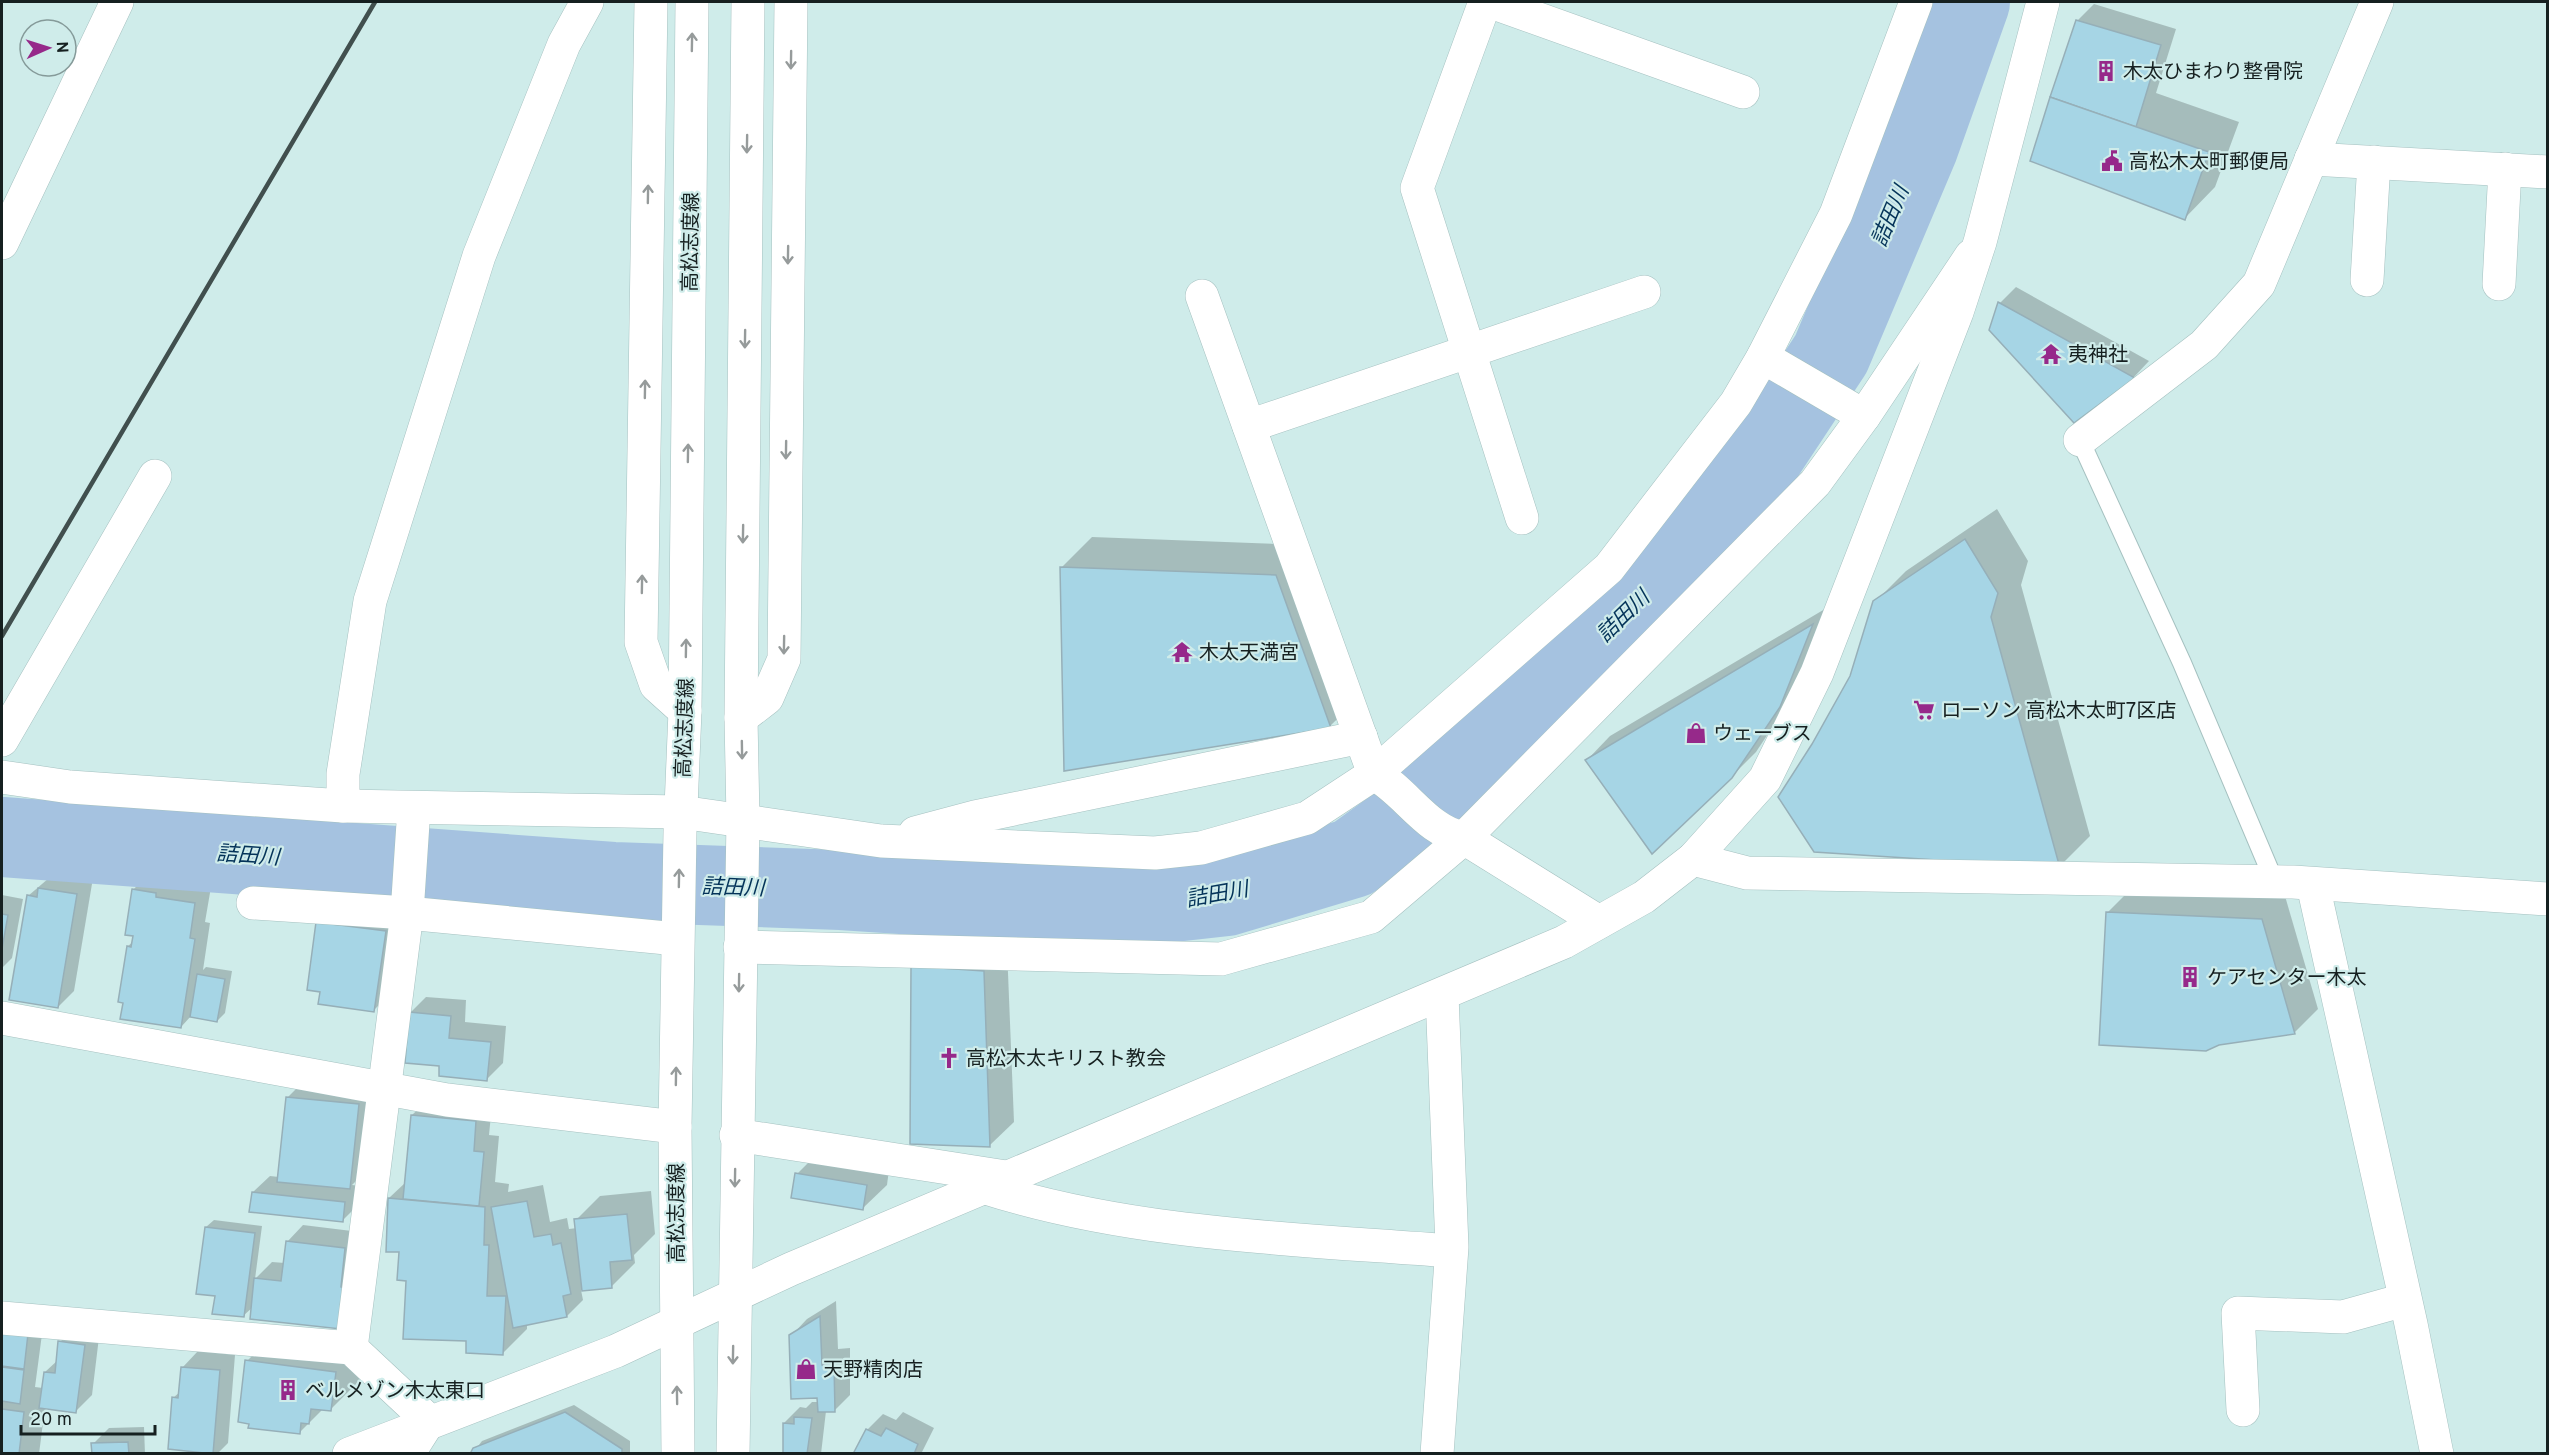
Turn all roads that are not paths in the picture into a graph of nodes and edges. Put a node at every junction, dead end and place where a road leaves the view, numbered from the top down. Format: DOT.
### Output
graph roads {
  1 [pos="117,2"];
  2 [pos="586,2"];
  3 [pos="651,2"];
  4 [pos="692,2"];
  5 [pos="748,2"];
  6 [pos="791,2"];
  7 [pos="1485,2"];
  8 [pos="1491,2"];
  9 [pos="1916,2"];
  10 [pos="2043,2"];
  11 [pos="2377,2"];
  12 [pos="1743,93"];
  13 [pos="2311,159"];
  14 [pos="2374,162"];
  15 [pos="2505,169"];
  16 [pos="2547,172"];
  17 [pos="1980,242"];
  18 [pos="2,243"];
  19 [pos="2367,280"];
  20 [pos="2499,285"];
  21 [pos="1644,292"];
  22 [pos="1202,296"];
  23 [pos="1471,351"];
  24 [pos="1763,357"];
  25 [pos="1855,411"];
  26 [pos="1249,426"];
  27 [pos="2080,440"];
  28 [pos="154,476"];
  29 [pos="1522,518"];
  30 [pos="685,711"];
  31 [pos="741,718"];
  32 [pos="1361,737"];
  33 [pos="2,740"];
  34 [pos="2,777"];
  35 [pos="1381,778"];
  36 [pos="343,806"];
  37 [pos="414,808"];
  38 [pos="680,822"];
  39 [pos="742,828"];
  40 [pos="1455,837"];
  41 [pos="881,841"];
  42 [pos="1693,859"];
  43 [pos="2275,883"];
  44 [pos="2313,885"];
  45 [pos="2547,899"];
  46 [pos="253,903"];
  47 [pos="407,913"];
  48 [pos="1599,922"];
  49 [pos="678,931"];
  50 [pos="740,936"];
  51 [pos="1442,995"];
  52 [pos="2,1018"];
  53 [pos="384,1088"];
  54 [pos="675,1126"];
  55 [pos="736,1135"];
  56 [pos="995,1182"];
  57 [pos="1451,1251"];
  58 [pos="734,1296"];
  59 [pos="2404,1300"];
  60 [pos="2,1318"];
  61 [pos="677,1323"];
  62 [pos="351,1348"];
  63 [pos="2243,1410"];
  64 [pos="429,1421"];
  65 [pos="349,1454"];
  66 [pos="408,1454"];
  67 [pos="678,1454"];
  68 [pos="733,1454"];
  69 [pos="1437,1454"];
  70 [pos="2437,1454"];
  1 -- 18 [label="street"];
  2 -- 36 [label="street"];
  30 -- 3 [label="street, one-way"];
  30 -- 4 [label="street, 高松志度線, one-way"];
  5 -- 31 [label="street, one-way"];
  6 -- 31 [label="street, one-way"];
  7 -- 23 [label="street"];
  8 -- 12 [label="street"];
  9 -- 24 [label="street"];
  10 -- 17 [label="street"];
  11 -- 13 [label="street"];
  13 -- 14 [label="street"];
  13 -- 27 [label="street"];
  14 -- 15 [label="street"];
  14 -- 19 [label="street"];
  15 -- 16 [label="street"];
  15 -- 20 [label="street"];
  17 -- 25 [label="street"];
  17 -- 42 [label="street"];
  21 -- 23 [label="street"];
  22 -- 26 [label="street"];
  23 -- 26 [label="street"];
  23 -- 29 [label="street"];
  24 -- 25 [label="street"];
  24 -- 35 [label="street"];
  25 -- 40 [label="street"];
  26 -- 32 [label="street"];
  27 -- 43 [label="lane"];
  28 -- 33 [label="street"];
  30 -- 38 [label="street, 高松志度線"];
  31 -- 39 [label="street, one-way"];
  32 -- 35 [label="street"];
  32 -- 41 [label="street"];
  34 -- 36 [label="street"];
  35 -- 40 [label="street"];
  35 -- 41 [label="street"];
  36 -- 37 [label="street"];
  37 -- 38 [label="street"];
  37 -- 47 [label="street"];
  38 -- 39 [label="street"];
  49 -- 38 [label="street, 高松志度線, one-way"];
  39 -- 41 [label="street"];
  39 -- 50 [label="street"];
  40 -- 48 [label="street"];
  40 -- 50 [label="street"];
  42 -- 43 [label="street"];
  42 -- 48 [label="street"];
  43 -- 44 [label="street"];
  44 -- 45 [label="street"];
  44 -- 59 [label="street"];
  46 -- 47 [label="street"];
  47 -- 49 [label="street"];
  47 -- 53 [label="street"];
  48 -- 51 [label="street"];
  54 -- 49 [label="street, 高松志度線, one-way"];
  50 -- 55 [label="street, one-way"];
  51 -- 56 [label="street"];
  51 -- 57 [label="street"];
  52 -- 53 [label="street"];
  53 -- 54 [label="street"];
  53 -- 62 [label="street"];
  54 -- 61 [label="street, 高松志度線"];
  55 -- 56 [label="street"];
  55 -- 58 [label="street, one-way"];
  56 -- 57 [label="street"];
  56 -- 58 [label="street"];
  57 -- 69 [label="street"];
  58 -- 61 [label="street"];
  58 -- 68 [label="street, one-way"];
  59 -- 63 [label="street"];
  59 -- 70 [label="street"];
  60 -- 62 [label="street"];
  61 -- 64 [label="street"];
  67 -- 61 [label="street, 高松志度線, one-way"];
  62 -- 64 [label="street"];
  64 -- 65 [label="street"];
  64 -- 66 [label="street"];
}
